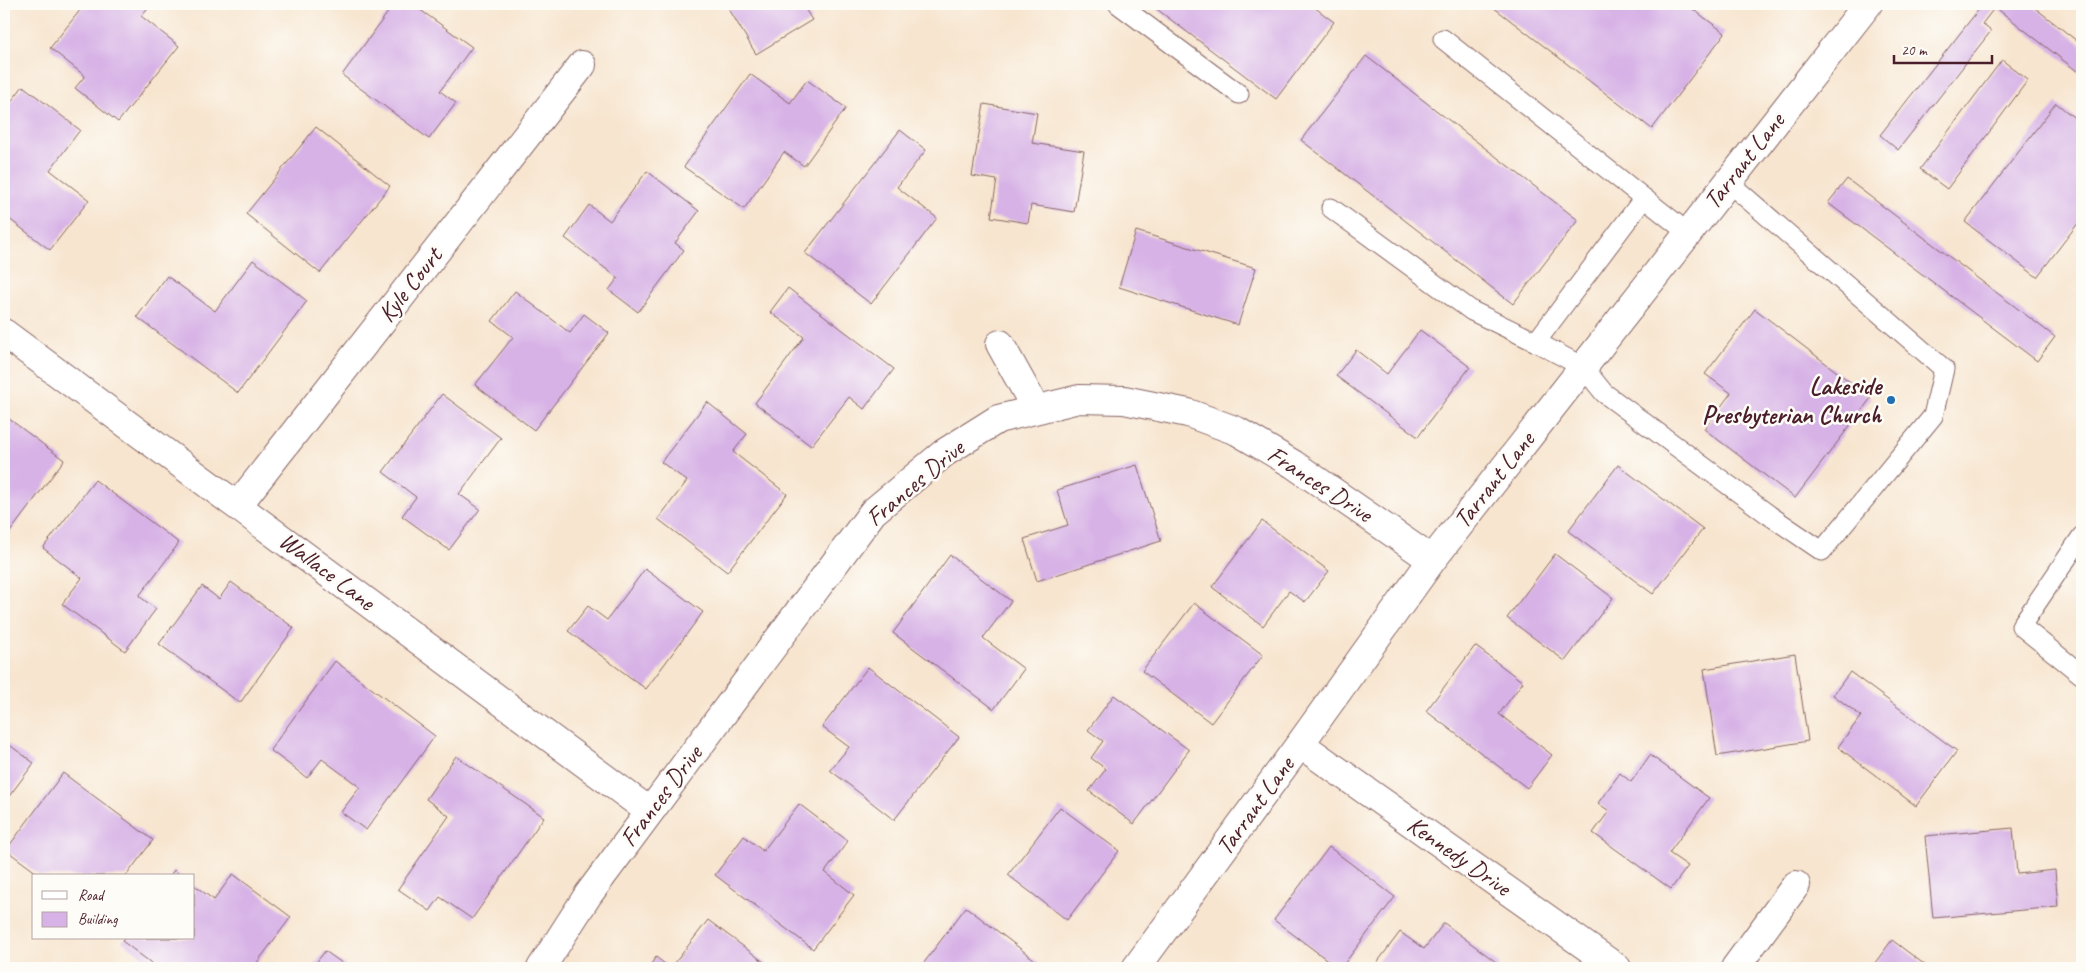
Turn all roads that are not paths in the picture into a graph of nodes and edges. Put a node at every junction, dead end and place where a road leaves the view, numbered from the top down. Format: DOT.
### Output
graph roads {
  1 [pos="1118,4"];
  2 [pos="1868,4"];
  3 [pos="1443,39"];
  4 [pos="582,66"];
  5 [pos="1239,94"];
  6 [pos="1728,182"];
  7 [pos="1644,198"];
  8 [pos="1331,208"];
  9 [pos="1688,233"];
  10 [pos="4,333"];
  11 [pos="1536,342"];
  12 [pos="1000,344"];
  13 [pos="1583,367"];
  14 [pos="1036,409"];
  15 [pos="238,505"];
  16 [pos="2082,536"];
  17 [pos="1432,560"];
  18 [pos="2082,675"];
  19 [pos="1300,744"];
  20 [pos="650,811"];
  21 [pos="1796,885"];
  22 [pos="541,968"];
  23 [pos="1136,968"];
  24 [pos="1617,968"];
  25 [pos="1735,968"];
  1 -- 5 [label="lane"];
  2 -- 6 [label="street, Tarrant Lane"];
  3 -- 7 [label="lane"];
  4 -- 15 [label="street, Kyle Court"];
  6 -- 9 [label="street, Tarrant Lane"];
  6 -- 13 [label="lane"];
  7 -- 9 [label="lane"];
  7 -- 11 [label="lane"];
  8 -- 11 [label="lane"];
  9 -- 13 [label="street, Tarrant Lane"];
  10 -- 15 [label="street, Wallace Lane"];
  11 -- 13 [label="lane"];
  12 -- 14 [label="street"];
  13 -- 17 [label="street, Tarrant Lane"];
  14 -- 17 [label="street, Frances Drive"];
  14 -- 20 [label="street, Frances Drive"];
  15 -- 20 [label="street, Wallace Lane"];
  16 -- 18 [label="lane"];
  17 -- 19 [label="street, Tarrant Lane"];
  19 -- 23 [label="street, Tarrant Lane"];
  19 -- 24 [label="street, Kennedy Drive"];
  20 -- 22 [label="street, Frances Drive"];
  21 -- 25 [label="street"];
}
